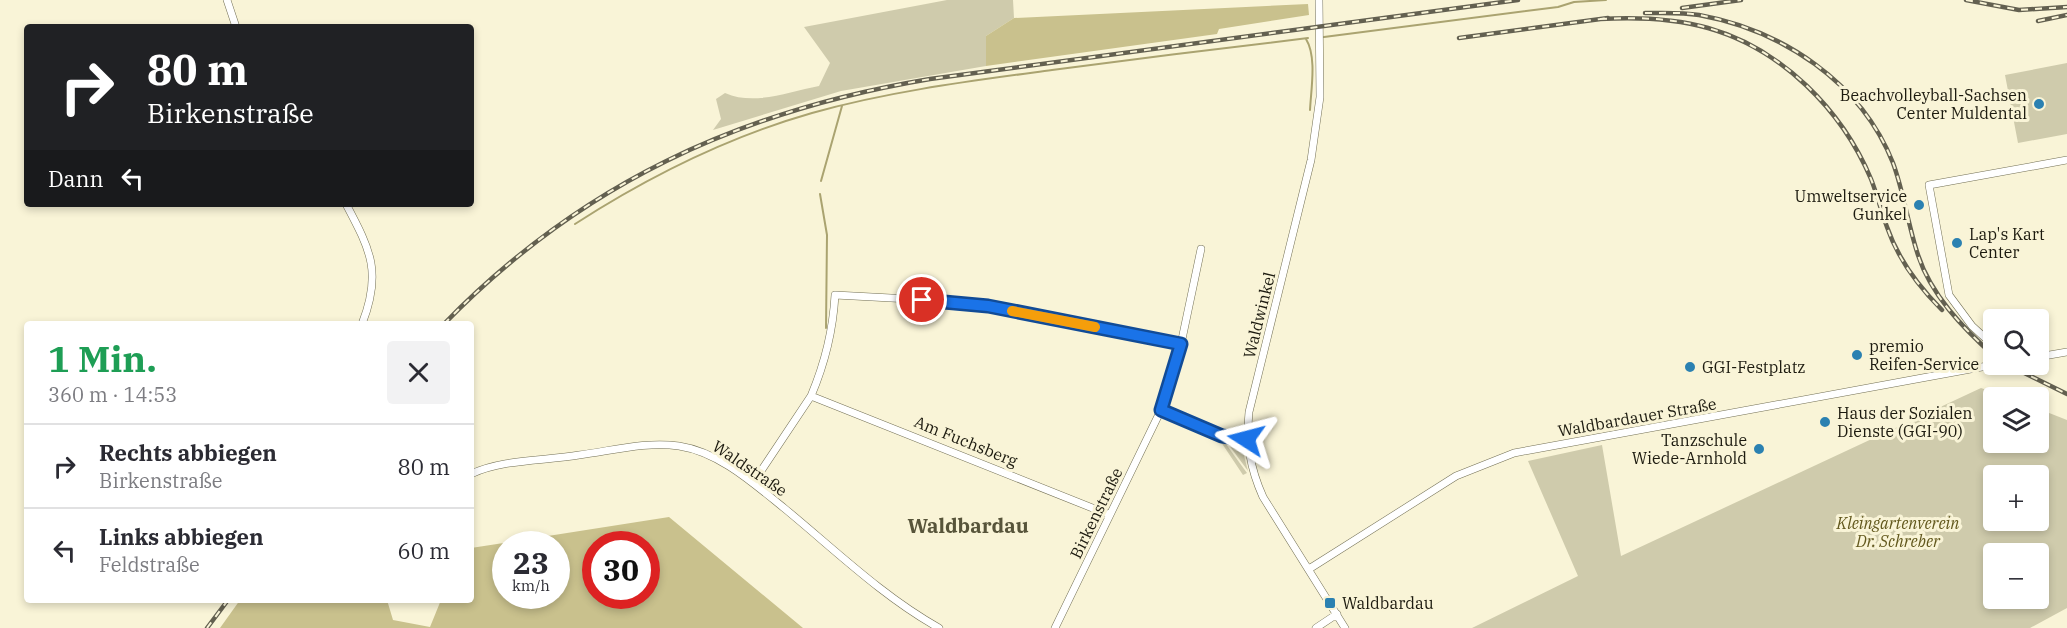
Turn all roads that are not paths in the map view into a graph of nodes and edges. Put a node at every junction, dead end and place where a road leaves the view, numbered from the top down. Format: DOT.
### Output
graph roads {
  1 [pos="227,0"];
  2 [pos="1319,0"];
  3 [pos="235,24"];
  4 [pos="2067,160"];
  5 [pos="347,207"];
  6 [pos="1201,249"];
  7 [pos="363,321"];
  8 [pos="1983,336"];
  9 [pos="1181,344"];
  10 [pos="2067,352"];
  11 [pos="2049,355"];
  12 [pos="1983,367"];
  13 [pos="810,396"];
  14 [pos="1161,410"];
  15 [pos="1246,439"];
  16 [pos="474,473"];
  17 [pos="753,483"];
  18 [pos="1110,515"];
  19 [pos="1309,569"];
  20 [pos="1337,614"];
  21 [pos="939,628"];
  22 [pos="1055,628"];
  23 [pos="1316,628"];
  24 [pos="1345,628"];
  1 -- 3 [label="street"];
  2 -- 15 [label="street, Waldwinkel"];
  4 -- 8 [label="street"];
  5 -- 7 [label="street"];
  6 -- 9 [label="street, Birkenstraße"];
  9 -- 13 [label="street"];
  9 -- 14 [label="street, Birkenstraße"];
  10 -- 11 [label="street"];
  12 -- 19 [label="street, Waldbardauer Straße"];
  13 -- 17 [label="street"];
  13 -- 18 [label="street, Am Fuchsberg"];
  14 -- 15 [label="street"];
  14 -- 18 [label="street, Birkenstraße"];
  15 -- 19 [label="street, Waldwinkel"];
  16 -- 17 [label="street, Waldstraße"];
  17 -- 21 [label="street, Waldstraße"];
  18 -- 22 [label="street, Birkenstraße"];
  19 -- 20 [label="street, Waldwinkel"];
  20 -- 23 [label="street"];
  20 -- 24 [label="street, Waldwinkel"];
}
